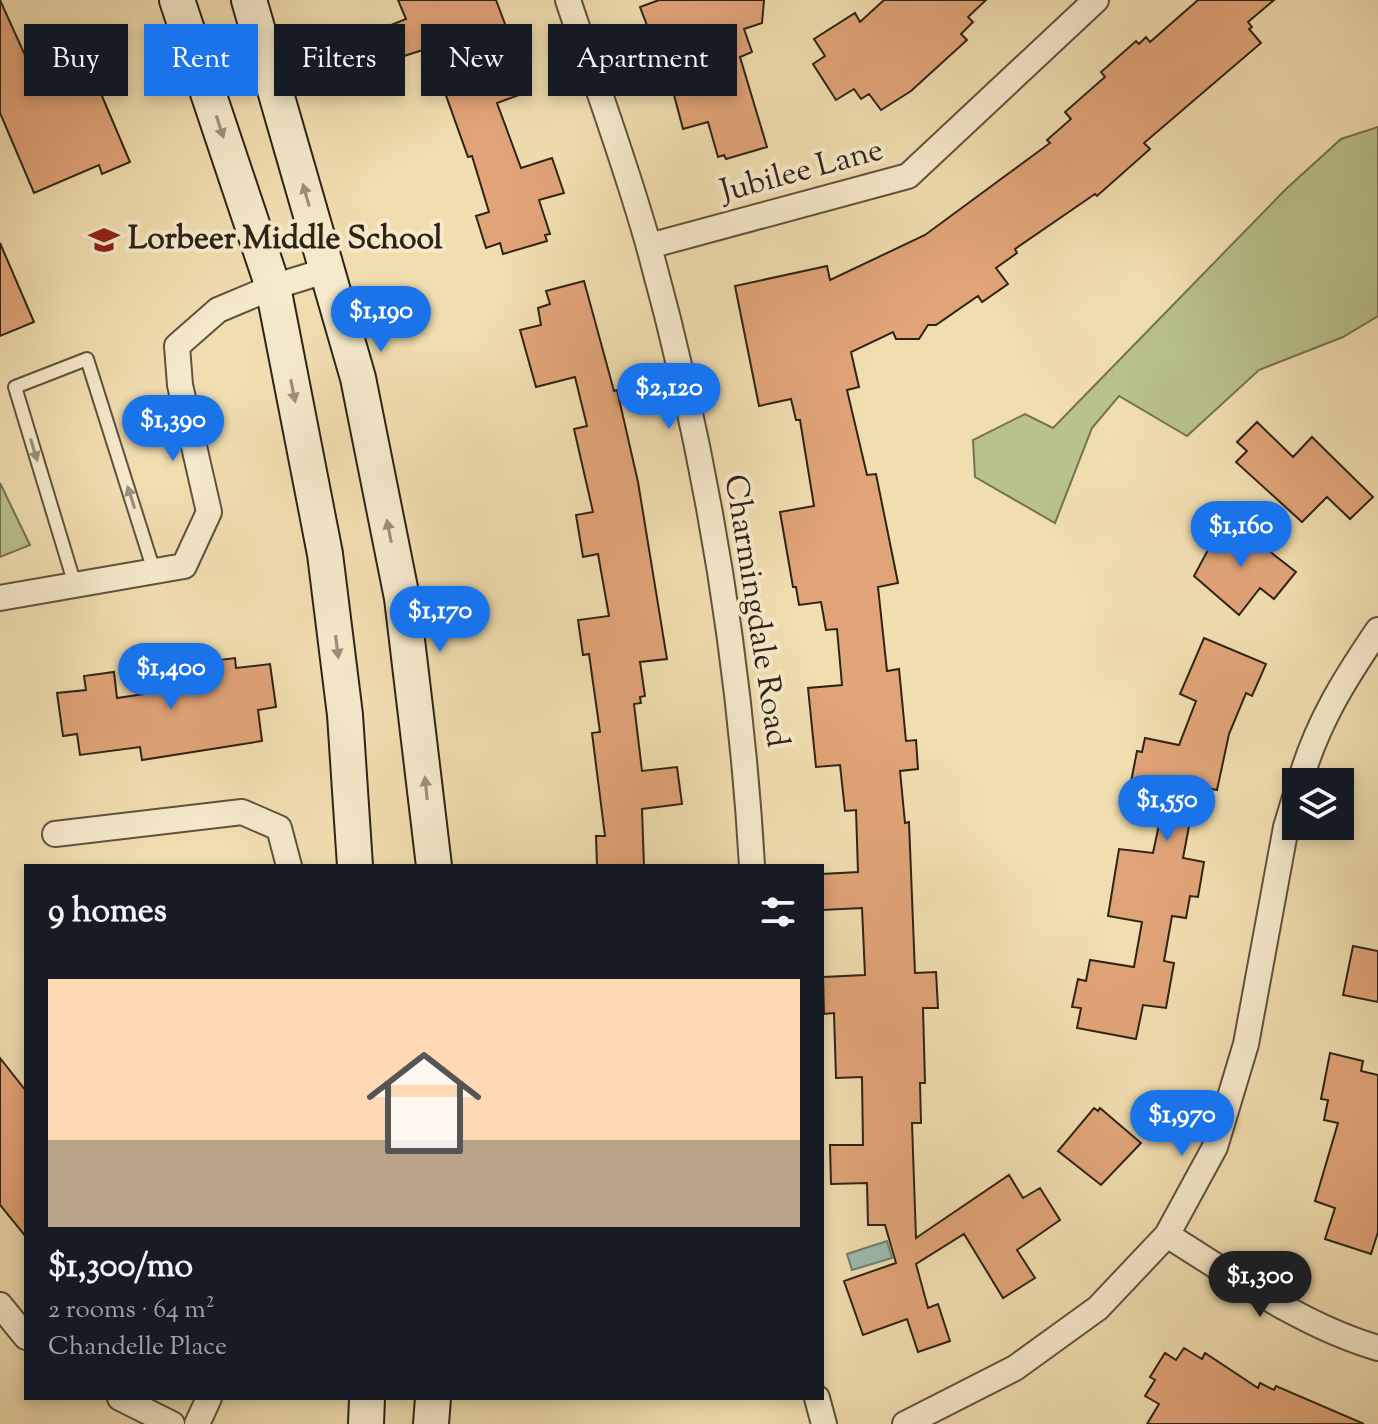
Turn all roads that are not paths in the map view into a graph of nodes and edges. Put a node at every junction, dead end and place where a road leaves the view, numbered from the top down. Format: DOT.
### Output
graph roads {
  1 [pos="177,0"];
  2 [pos="249,0"];
  3 [pos="568,0"];
  4 [pos="1096,0"];
  5 [pos="649,246"];
  6 [pos="328,270"];
  7 [pos="273,287"];
  8 [pos="154,571"];
  9 [pos="75,585"];
  10 [pos="0,598"];
  11 [pos="1378,630"];
  12 [pos="1305,768"];
  13 [pos="55,834"];
  14 [pos="1284,840"];
  15 [pos="288,864"];
  16 [pos="355,864"];
  17 [pos="434,864"];
  18 [pos="752,864"];
  19 [pos="1167,1235"];
  20 [pos="0,1305"];
  21 [pos="24,1335"];
  22 [pos="1378,1348"];
  23 [pos="124,1400"];
  24 [pos="208,1400"];
  25 [pos="367,1400"];
  26 [pos="433,1400"];
  27 [pos="818,1400"];
  28 [pos="172,1424"];
  29 [pos="197,1424"];
  30 [pos="366,1424"];
  31 [pos="431,1424"];
  32 [pos="824,1424"];
  33 [pos="905,1424"];
  1 -- 7 [label="main road, one-way"];
  6 -- 2 [label="main road, one-way"];
  3 -- 5 [label="street, Charmingdale Road"];
  4 -- 5 [label="street, Jubilee Lane"];
  5 -- 18 [label="street, Charmingdale Road"];
  6 -- 7 [label="street"];
  17 -- 6 [label="main road, one-way"];
  7 -- 8 [label="street"];
  7 -- 16 [label="main road, one-way"];
  8 -- 9 [label="street"];
  8 -- 9 [label="lane, one-way"];
  9 -- 10 [label="street"];
  11 -- 12 [label="street"];
  13 -- 15 [label="street"];
  14 -- 19 [label="street"];
  19 -- 22 [label="street"];
  19 -- 33 [label="street"];
  20 -- 21 [label="street"];
  23 -- 28 [label="street"];
  24 -- 29 [label="street"];
  25 -- 30 [label="main road"];
  26 -- 31 [label="main road"];
  27 -- 32 [label="street"];
}
